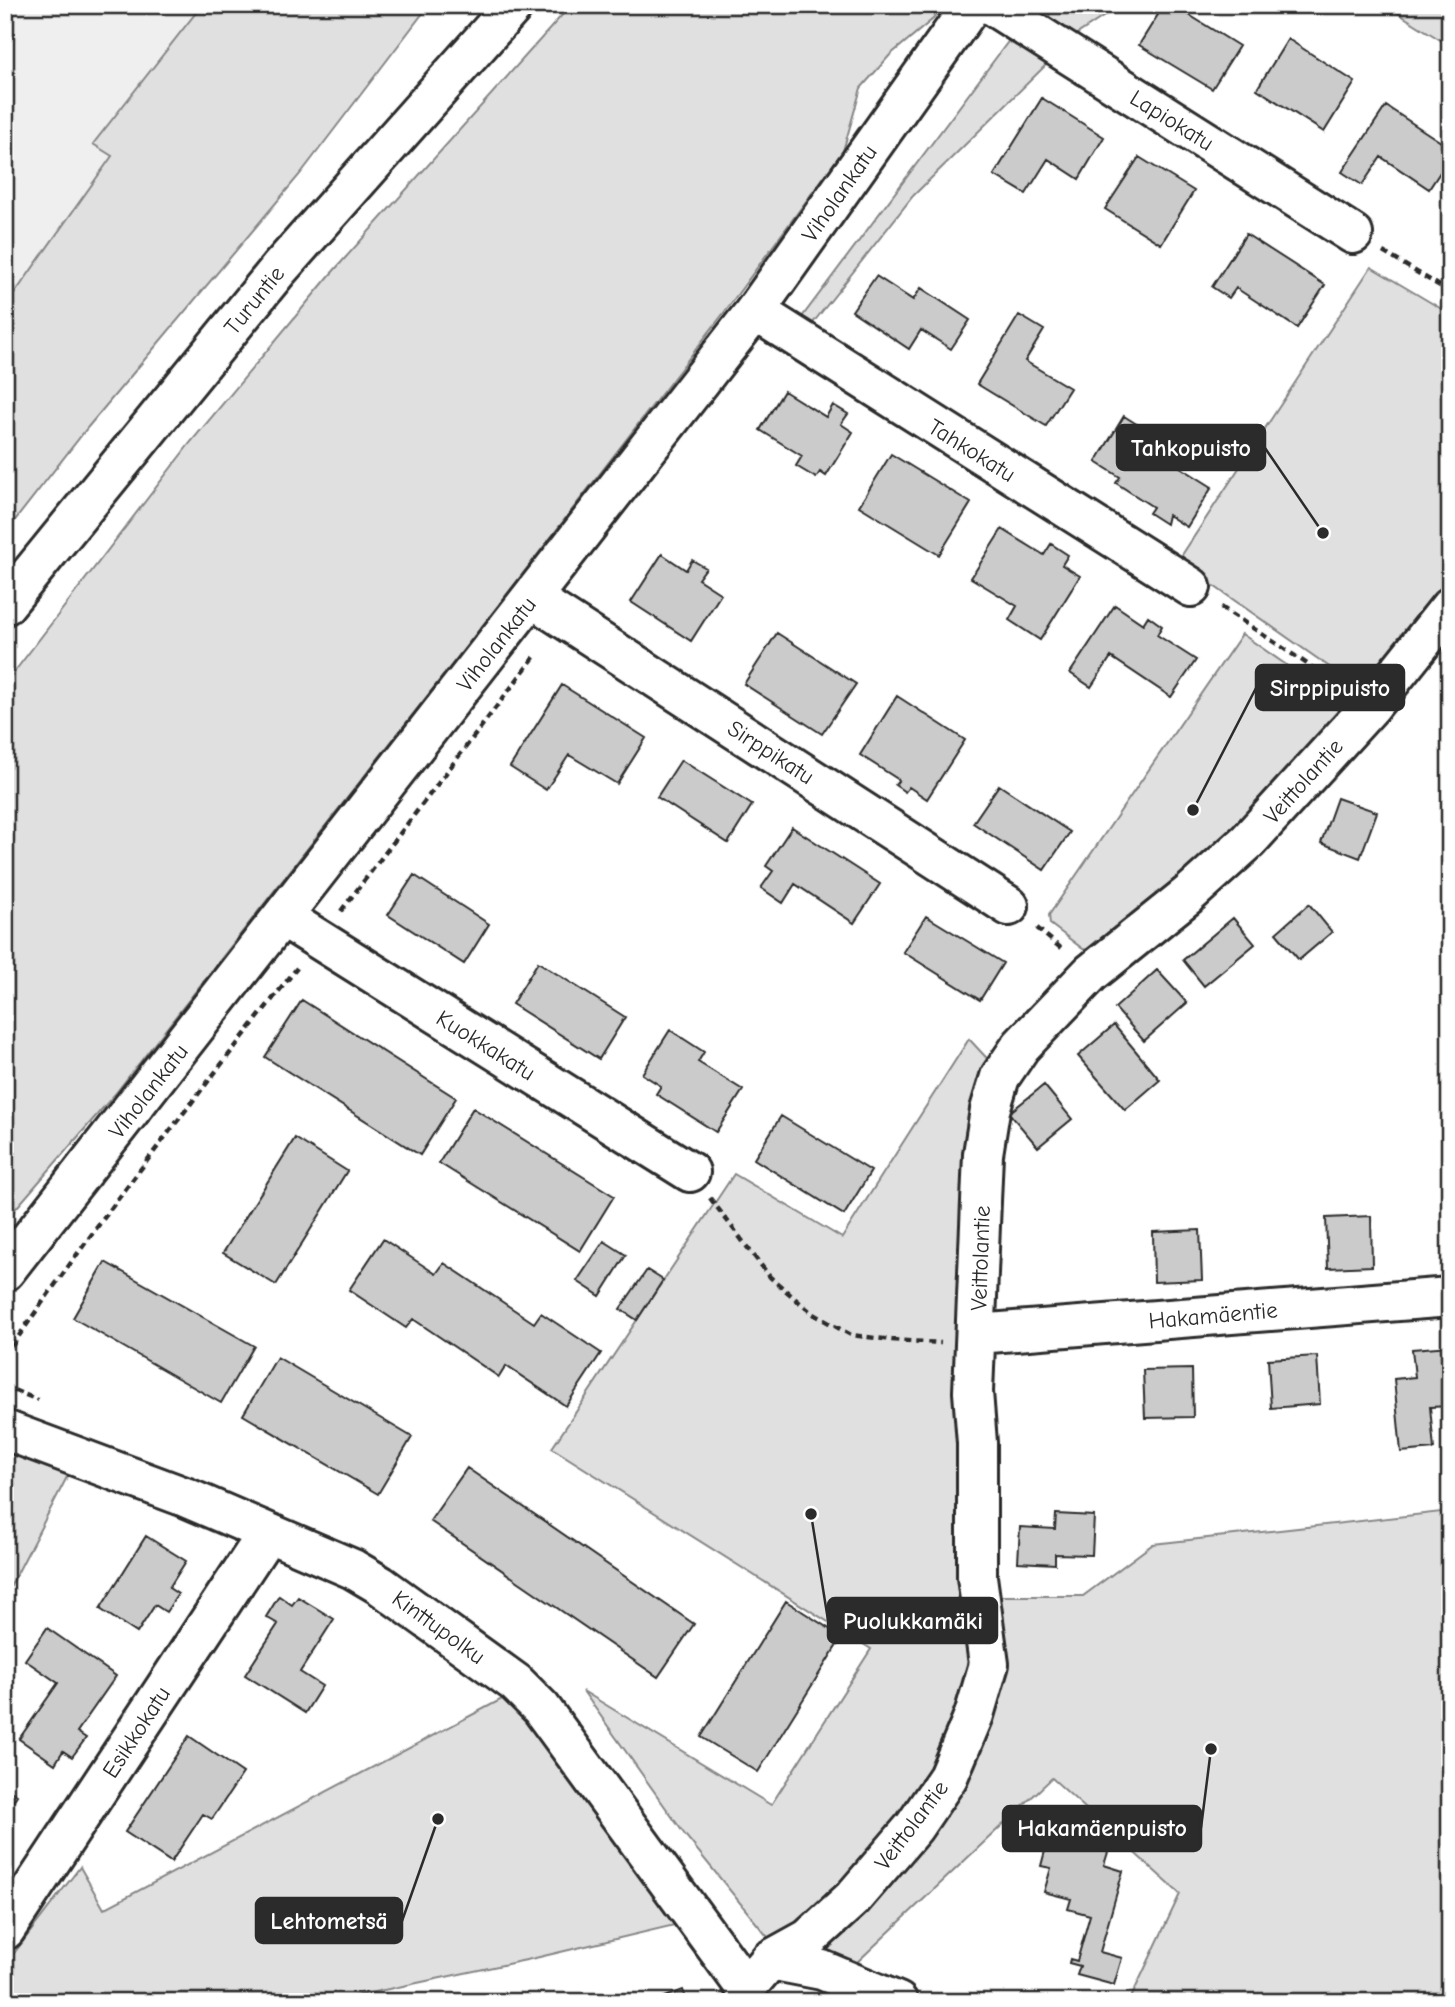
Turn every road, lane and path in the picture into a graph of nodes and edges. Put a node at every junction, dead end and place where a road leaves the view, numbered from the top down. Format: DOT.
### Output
graph roads {
  1 [pos="514,5"];
  2 [pos="972,5"];
  3 [pos="991,5"];
  4 [pos="1353,234"];
  5 [pos="1450,292"];
  6 [pos="755,311"];
  7 [pos="1191,587"];
  8 [pos="532,598"];
  9 [pos="5,605"];
  10 [pos="1450,607"];
  11 [pos="1371,706"];
  12 [pos="1009,906"];
  13 [pos="283,917"];
  14 [pos="1091,973"];
  15 [pos="690,1172"];
  16 [pos="5,1272"];
  17 [pos="1450,1297"];
  18 [pos="977,1337"];
  19 [pos="5,1430"];
  20 [pos="267,1534"];
  21 [pos="5,1930"];
  22 [pos="754,1983"];
  23 [pos="898,2002"];
  1 -- 9 [label="main road, Turuntie"];
  2 -- 6 [label="main road, Viholankatu"];
  3 -- 4 [label="main road, Lapiokatu"];
  4 -- 5 [label="path"];
  6 -- 7 [label="main road, Tahkokatu"];
  6 -- 8 [label="main road, Viholankatu"];
  7 -- 11 [label="path"];
  8 -- 12 [label="main road, Sirppikatu"];
  8 -- 13 [label="main road, Viholankatu"];
  10 -- 11 [label="main road, Veittolantie"];
  11 -- 14 [label="main road, Veittolantie"];
  12 -- 14 [label="path"];
  13 -- 15 [label="main road, Kuokkakatu"];
  13 -- 16 [label="main road, Viholankatu"];
  14 -- 18 [label="main road, Veittolantie"];
  15 -- 18 [label="path"];
  17 -- 18 [label="main road, Hakamäentie"];
  18 -- 22 [label="main road, Veittolantie"];
  19 -- 20 [label="main road, Kinttupolku"];
  20 -- 21 [label="main road, Esikkokatu"];
  20 -- 22 [label="main road, Kinttupolku"];
  22 -- 23 [label="main road"];
}
